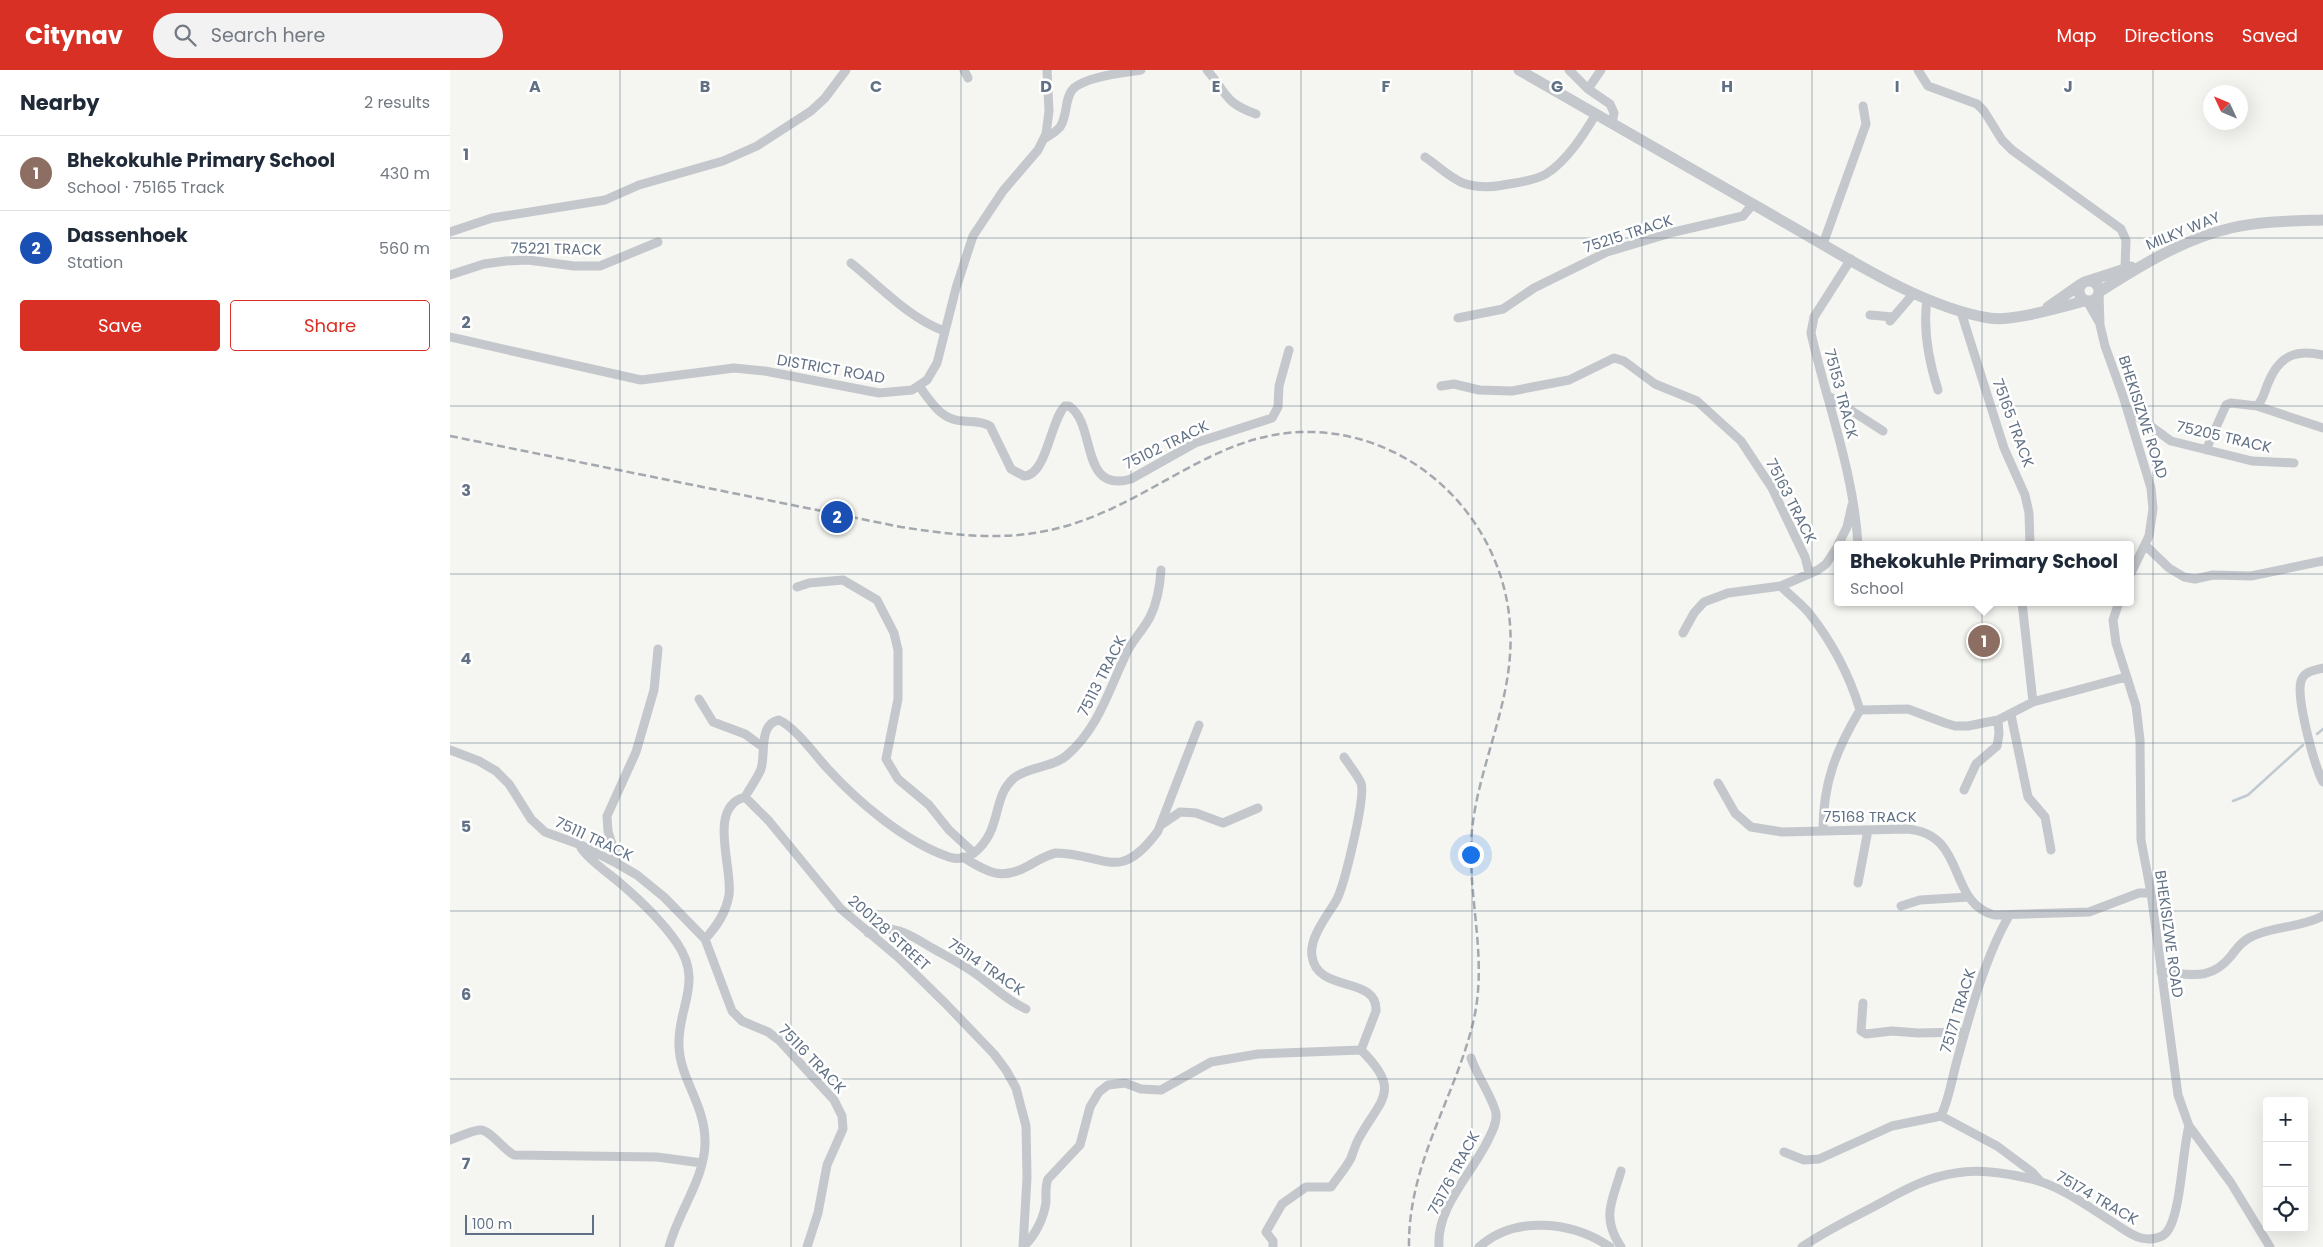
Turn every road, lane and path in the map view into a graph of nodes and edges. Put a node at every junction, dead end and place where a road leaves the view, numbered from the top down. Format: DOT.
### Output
graph roads {
  1 [pos="846,70"];
  2 [pos="1047,70"];
  3 [pos="1141,70"];
  4 [pos="1207,70"];
  5 [pos="1519,70"];
  6 [pos="1569,70"];
  7 [pos="1601,70"];
  8 [pos="1918,70"];
  9 [pos="1588,89"];
  10 [pos="1863,106"];
  11 [pos="1256,114"];
  12 [pos="1596,114"];
  13 [pos="1612,124"];
  14 [pos="1044,139"];
  15 [pos="1425,157"];
  16 [pos="1753,204"];
  17 [pos="2323,220"];
  18 [pos="450,232"];
  19 [pos="658,242"];
  20 [pos="1823,244"];
  21 [pos="1851,260"];
  22 [pos="851,263"];
  23 [pos="2145,263"];
  24 [pos="2125,269"];
  25 [pos="450,275"];
  26 [pos="2084,282"];
  27 [pos="1914,293"];
  28 [pos="2099,293"];
  29 [pos="1927,299"];
  30 [pos="2086,301"];
  31 [pos="2045,310"];
  32 [pos="1961,312"];
  33 [pos="1870,315"];
  34 [pos="1458,318"];
  35 [pos="2100,324"];
  36 [pos="944,332"];
  37 [pos="450,337"];
  38 [pos="1289,350"];
  39 [pos="2323,355"];
  40 [pos="920,386"];
  41 [pos="1441,386"];
  42 [pos="1938,390"];
  43 [pos="1827,395"];
  44 [pos="2257,406"];
  45 [pos="2127,409"];
  46 [pos="2323,428"];
  47 [pos="1883,431"];
  48 [pos="2206,450"];
  49 [pos="2294,464"];
  50 [pos="1853,500"];
  51 [pos="1840,541"];
  52 [pos="1858,541"];
  53 [pos="2030,541"];
  54 [pos="2144,545"];
  55 [pos="1834,551"];
  56 [pos="2323,561"];
  57 [pos="2134,566"];
  58 [pos="1161,570"];
  59 [pos="1809,573"];
  60 [pos="1781,586"];
  61 [pos="797,587"];
  62 [pos="2022,606"];
  63 [pos="2118,606"];
  64 [pos="1684,633"];
  65 [pos="658,649"];
  66 [pos="2323,668"];
  67 [pos="2126,677"];
  68 [pos="699,699"];
  69 [pos="2033,702"];
  70 [pos="1860,710"];
  71 [pos="2011,715"];
  72 [pos="1998,720"];
  73 [pos="1199,725"];
  74 [pos="763,747"];
  75 [pos="450,750"];
  76 [pos="1344,757"];
  77 [pos="2323,782"];
  78 [pos="1718,783"];
  79 [pos="1964,790"];
  80 [pos="745,797"];
  81 [pos="1258,808"];
  82 [pos="1161,825"];
  83 [pos="1823,830"];
  84 [pos="1868,830"];
  85 [pos="581,845"];
  86 [pos="2051,850"];
  87 [pos="974,853"];
  88 [pos="963,857"];
  89 [pos="618,864"];
  90 [pos="1858,883"];
  91 [pos="2151,893"];
  92 [pos="1969,897"];
  93 [pos="1901,906"];
  94 [pos="2009,916"];
  95 [pos="2323,916"];
  96 [pos="868,933"];
  97 [pos="705,939"];
  98 [pos="2161,972"];
  99 [pos="1862,1003"];
  100 [pos="1026,1010"];
  101 [pos="1965,1032"];
  102 [pos="1361,1050"];
  103 [pos="1471,1058"];
  104 [pos="1941,1116"];
  105 [pos="2189,1126"];
  106 [pos="450,1140"];
  107 [pos="1784,1152"];
  108 [pos="702,1163"];
  109 [pos="1621,1170"];
  110 [pos="2041,1182"];
  111 [pos="669,1247"];
  112 [pos="807,1247"];
  113 [pos="1023,1247"];
  114 [pos="1274,1247"];
  115 [pos="1439,1247"];
  116 [pos="1479,1247"];
  117 [pos="1610,1247"];
  118 [pos="1621,1247"];
  119 [pos="1802,1247"];
  120 [pos="2270,1247"];
  1 -- 18 [label="street"];
  2 -- 14 [label="street"];
  3 -- 14 [label="street"];
  4 -- 11 [label="street"];
  5 -- 12 [label="street, MILKY WAY"];
  6 -- 9 [label="street"];
  7 -- 9 [label="street"];
  8 -- 24 [label="street"];
  9 -- 13 [label="street"];
  10 -- 20 [label="street"];
  12 -- 13 [label="street, MILKY WAY"];
  12 -- 15 [label="street"];
  13 -- 16 [label="street, MILKY WAY"];
  14 -- 36 [label="street"];
  16 -- 20 [label="street, MILKY WAY"];
  16 -- 34 [label="street, 75215 TRACK"];
  17 -- 23 [label="street, MILKY WAY"];
  19 -- 25 [label="street, 75221 TRACK"];
  20 -- 21 [label="street, MILKY WAY"];
  21 -- 27 [label="street, MILKY WAY"];
  21 -- 43 [label="street, 75153 TRACK"];
  22 -- 36 [label="street"];
  23 -- 24 [label="street, MILKY WAY"];
  23 -- 28 [label="street, MILKY WAY"];
  24 -- 26 [label="street, MILKY WAY"];
  26 -- 28 [label="street"];
  26 -- 30 [label="street"];
  26 -- 31 [label="street, MILKY WAY"];
  27 -- 29 [label="street, MILKY WAY"];
  27 -- 33 [label="street"];
  28 -- 30 [label="street"];
  28 -- 35 [label="street, BHEKISIZWE ROAD"];
  29 -- 32 [label="street, MILKY WAY"];
  29 -- 42 [label="street"];
  30 -- 31 [label="street, MILKY WAY"];
  30 -- 35 [label="street, BHEKISIZWE ROAD"];
  31 -- 32 [label="street, MILKY WAY"];
  32 -- 53 [label="street, 75165 TRACK"];
  35 -- 45 [label="street, BHEKISIZWE ROAD"];
  36 -- 40 [label="street"];
  37 -- 40 [label="street, DISTRICT ROAD"];
  38 -- 40 [label="street, 75102 TRACK"];
  39 -- 44 [label="street"];
  41 -- 59 [label="street, 75163 TRACK"];
  43 -- 47 [label="street"];
  43 -- 50 [label="street, 75153 TRACK"];
  44 -- 46 [label="street"];
  44 -- 48 [label="street"];
  45 -- 48 [label="street, 75205 TRACK"];
  45 -- 54 [label="street, BHEKISIZWE ROAD"];
  48 -- 49 [label="street, 75205 TRACK"];
  50 -- 51 [label="street, 75163 TRACK"];
  50 -- 52 [label="street, 75153 TRACK"];
  54 -- 56 [label="street"];
  54 -- 57 [label="street, BHEKISIZWE ROAD"];
  55 -- 59 [label="street, 75163 TRACK"];
  58 -- 87 [label="street, 75113 TRACK"];
  59 -- 60 [label="street"];
  60 -- 64 [label="street"];
  60 -- 70 [label="street"];
  61 -- 87 [label="street"];
  62 -- 69 [label="street"];
  63 -- 67 [label="street, BHEKISIZWE ROAD"];
  65 -- 89 [label="street"];
  66 -- 77 [label="street"];
  67 -- 69 [label="street"];
  67 -- 91 [label="street, BHEKISIZWE ROAD"];
  68 -- 74 [label="street"];
  69 -- 71 [label="street"];
  70 -- 72 [label="street"];
  70 -- 83 [label="street"];
  71 -- 72 [label="street"];
  71 -- 86 [label="street"];
  72 -- 79 [label="street"];
  73 -- 82 [label="street"];
  74 -- 80 [label="street"];
  74 -- 88 [label="street, 75113 TRACK"];
  75 -- 85 [label="street, 75111 TRACK"];
  76 -- 102 [label="street"];
  78 -- 83 [label="street, 75168 TRACK"];
  80 -- 96 [label="street, 200128 STREET"];
  80 -- 97 [label="street"];
  81 -- 82 [label="street"];
  82 -- 88 [label="street"];
  83 -- 84 [label="street, 75168 TRACK"];
  84 -- 90 [label="street"];
  84 -- 92 [label="street, 75168 TRACK"];
  85 -- 89 [label="street, 75111 TRACK"];
  85 -- 108 [label="street"];
  87 -- 88 [label="street, 75113 TRACK"];
  89 -- 97 [label="street, 75111 TRACK"];
  91 -- 94 [label="street, 75168 TRACK"];
  91 -- 98 [label="street, BHEKISIZWE ROAD"];
  92 -- 93 [label="street"];
  92 -- 94 [label="street, 75168 TRACK"];
  94 -- 101 [label="street, 75171 TRACK"];
  95 -- 98 [label="street"];
  96 -- 100 [label="street, 75114 TRACK"];
  96 -- 113 [label="street, 200128 STREET"];
  97 -- 112 [label="street, 75116 TRACK"];
  98 -- 105 [label="street, BHEKISIZWE ROAD"];
  99 -- 101 [label="street"];
  101 -- 104 [label="street, 75171 TRACK"];
  102 -- 113 [label="street"];
  102 -- 114 [label="street"];
  103 -- 115 [label="street, 75176 TRACK"];
  104 -- 107 [label="street"];
  104 -- 110 [label="street"];
  105 -- 110 [label="street, 75174 TRACK"];
  105 -- 120 [label="street, BHEKISIZWE ROAD"];
  106 -- 108 [label="street"];
  108 -- 111 [label="street"];
  109 -- 118 [label="street"];
  110 -- 119 [label="street, 75174 TRACK"];
  116 -- 117 [label="street"];
}
